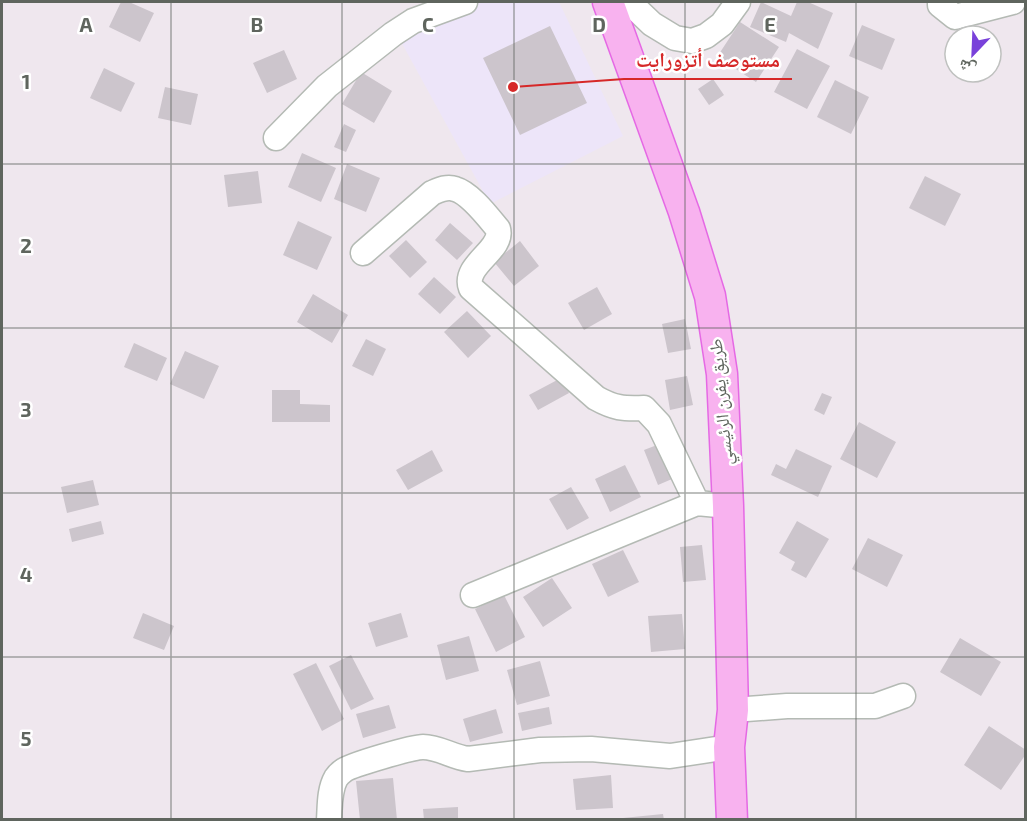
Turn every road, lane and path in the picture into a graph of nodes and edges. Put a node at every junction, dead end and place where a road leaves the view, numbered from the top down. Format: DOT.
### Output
graph roads {
  1 [pos="465,2"];
  2 [pos="608,2"];
  3 [pos="614,2"];
  4 [pos="738,2"];
  5 [pos="940,2"];
  6 [pos="1013,2"];
  7 [pos="276,138"];
  8 [pos="363,253"];
  9 [pos="697,503"];
  10 [pos="728,506"];
  11 [pos="473,595"];
  12 [pos="903,696"];
  13 [pos="733,710"];
  14 [pos="729,747"];
  15 [pos="329,819"];
  16 [pos="732,819"];
  1 -- 7 [label="street"];
  2 -- 10 [label="main road, طريق يفرن الرئيسي"];
  3 -- 4 [label="street"];
  5 -- 6 [label="street"];
  8 -- 9 [label="street"];
  9 -- 10 [label="street"];
  9 -- 11 [label="street"];
  10 -- 13 [label="main road, طريق يفرن الرئيسي"];
  12 -- 13 [label="street"];
  13 -- 14 [label="main road, طريق يفرن الرئيسي"];
  14 -- 15 [label="street"];
  14 -- 16 [label="main road, طريق يفرن الرئيسي"];
}
